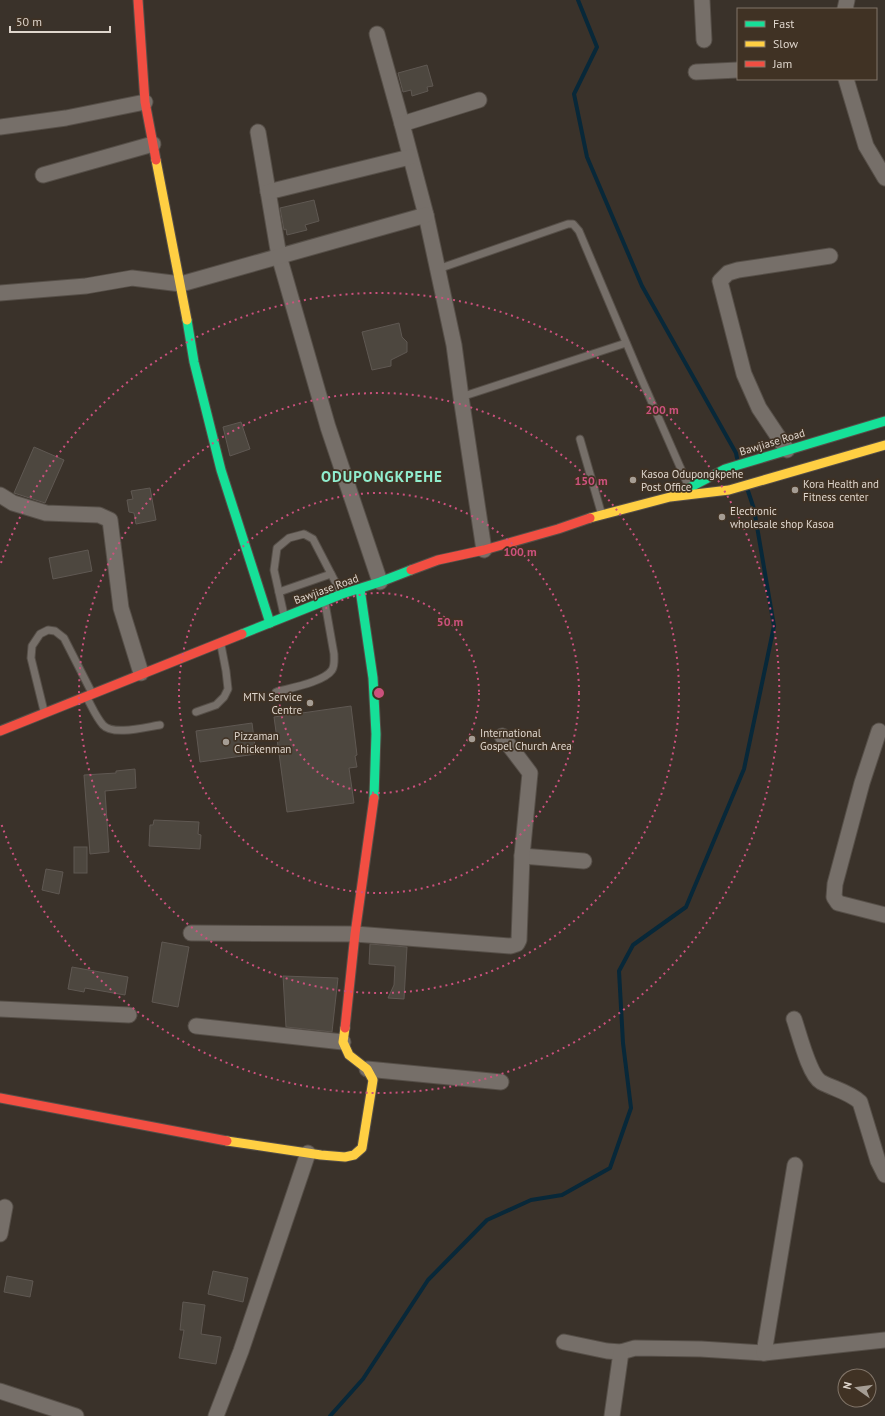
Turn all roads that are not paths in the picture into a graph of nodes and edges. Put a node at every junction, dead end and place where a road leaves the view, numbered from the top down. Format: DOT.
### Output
graph roads {
  1 [pos="138,0"];
  2 [pos="702,0"];
  3 [pos="377,34"];
  4 [pos="704,40"];
  5 [pos="737,70"];
  6 [pos="696,72"];
  7 [pos="846,80"];
  8 [pos="479,100"];
  9 [pos="145,102"];
  10 [pos="402,124"];
  11 [pos="0,127"];
  12 [pos="258,132"];
  13 [pos="153,144"];
  14 [pos="410,157"];
  15 [pos="43,176"];
  16 [pos="885,178"];
  17 [pos="268,192"];
  18 [pos="426,215"];
  19 [pos="279,256"];
  20 [pos="830,256"];
  21 [pos="438,269"];
  22 [pos="181,284"];
  23 [pos="0,293"];
  24 [pos="626,343"];
  25 [pos="461,397"];
  26 [pos="885,421"];
  27 [pos="580,438"];
  28 [pos="885,445"];
  29 [pos="787,450"];
  30 [pos="690,487"];
  31 [pos="0,495"];
  32 [pos="670,497"];
  33 [pos="601,514"];
  34 [pos="484,550"];
  35 [pos="331,574"];
  36 [pos="380,582"];
  37 [pos="360,588"];
  38 [pos="279,592"];
  39 [pos="342,594"];
  40 [pos="325,601"];
  41 [pos="285,617"];
  42 [pos="270,623"];
  43 [pos="221,643"];
  44 [pos="141,673"];
  45 [pos="276,692"];
  46 [pos="89,695"];
  47 [pos="196,712"];
  48 [pos="45,713"];
  49 [pos="160,726"];
  50 [pos="0,731"];
  51 [pos="879,731"];
  52 [pos="502,736"];
  53 [pos="522,856"];
  54 [pos="584,861"];
  55 [pos="885,915"];
  56 [pos="191,933"];
  57 [pos="354,934"];
  58 [pos="0,1009"];
  59 [pos="129,1015"];
  60 [pos="794,1019"];
  61 [pos="196,1026"];
  62 [pos="344,1042"];
  63 [pos="367,1069"];
  64 [pos="501,1082"];
  65 [pos="0,1098"];
  66 [pos="308,1153"];
  67 [pos="795,1165"];
  68 [pos="885,1175"];
  69 [pos="5,1207"];
  70 [pos="0,1234"];
  71 [pos="885,1340"];
  72 [pos="564,1342"];
  73 [pos="621,1352"];
  74 [pos="764,1353"];
  75 [pos="0,1391"];
  76 [pos="76,1416"];
  77 [pos="216,1416"];
  78 [pos="612,1416"];
  1 -- 9 [label="street"];
  2 -- 4 [label="street"];
  3 -- 10 [label="street"];
  5 -- 6 [label="street"];
  7 -- 16 [label="street"];
  8 -- 10 [label="street"];
  9 -- 11 [label="street"];
  9 -- 13 [label="street"];
  10 -- 14 [label="street"];
  12 -- 17 [label="street"];
  13 -- 15 [label="street"];
  13 -- 22 [label="street"];
  14 -- 17 [label="street"];
  14 -- 18 [label="street"];
  17 -- 19 [label="street"];
  18 -- 19 [label="street"];
  18 -- 21 [label="street"];
  19 -- 22 [label="street"];
  19 -- 36 [label="street"];
  20 -- 29 [label="street"];
  21 -- 24 [label="lane"];
  21 -- 25 [label="street"];
  22 -- 23 [label="street"];
  22 -- 42 [label="street"];
  24 -- 25 [label="lane"];
  24 -- 30 [label="lane"];
  25 -- 34 [label="street"];
  26 -- 29 [label="street, Bawjiase Road"];
  27 -- 33 [label="lane"];
  28 -- 32 [label="street, Bawjiase Road"];
  29 -- 30 [label="street, Bawjiase Road"];
  30 -- 32 [label="street, Bawjiase Road"];
  31 -- 44 [label="street"];
  32 -- 33 [label="street, Bawjiase Road"];
  33 -- 34 [label="street, Bawjiase Road"];
  34 -- 36 [label="street, Bawjiase Road"];
  35 -- 38 [label="lane"];
  35 -- 38 [label="lane"];
  35 -- 39 [label="lane"];
  36 -- 37 [label="street, Bawjiase Road"];
  37 -- 39 [label="street, Bawjiase Road"];
  37 -- 57 [label="street"];
  38 -- 41 [label="lane"];
  39 -- 40 [label="street, Bawjiase Road"];
  40 -- 41 [label="street, Bawjiase Road"];
  40 -- 45 [label="lane"];
  41 -- 42 [label="street, Bawjiase Road"];
  42 -- 43 [label="street, Bawjiase Road"];
  43 -- 44 [label="street, Bawjiase Road"];
  43 -- 47 [label="lane"];
  44 -- 46 [label="street, Bawjiase Road"];
  46 -- 48 [label="street, Bawjiase Road"];
  46 -- 48 [label="lane"];
  46 -- 49 [label="lane"];
  48 -- 50 [label="street, Bawjiase Road"];
  51 -- 55 [label="street"];
  52 -- 53 [label="street"];
  53 -- 54 [label="street"];
  53 -- 57 [label="street"];
  56 -- 57 [label="street"];
  57 -- 62 [label="street"];
  58 -- 59 [label="street"];
  60 -- 68 [label="street"];
  61 -- 62 [label="street"];
  62 -- 63 [label="street"];
  63 -- 64 [label="street"];
  63 -- 66 [label="street"];
  65 -- 66 [label="street"];
  66 -- 77 [label="street"];
  67 -- 74 [label="street"];
  69 -- 70 [label="street"];
  71 -- 74 [label="street"];
  72 -- 73 [label="street"];
  73 -- 74 [label="street"];
  73 -- 78 [label="street"];
  75 -- 76 [label="street"];
}
